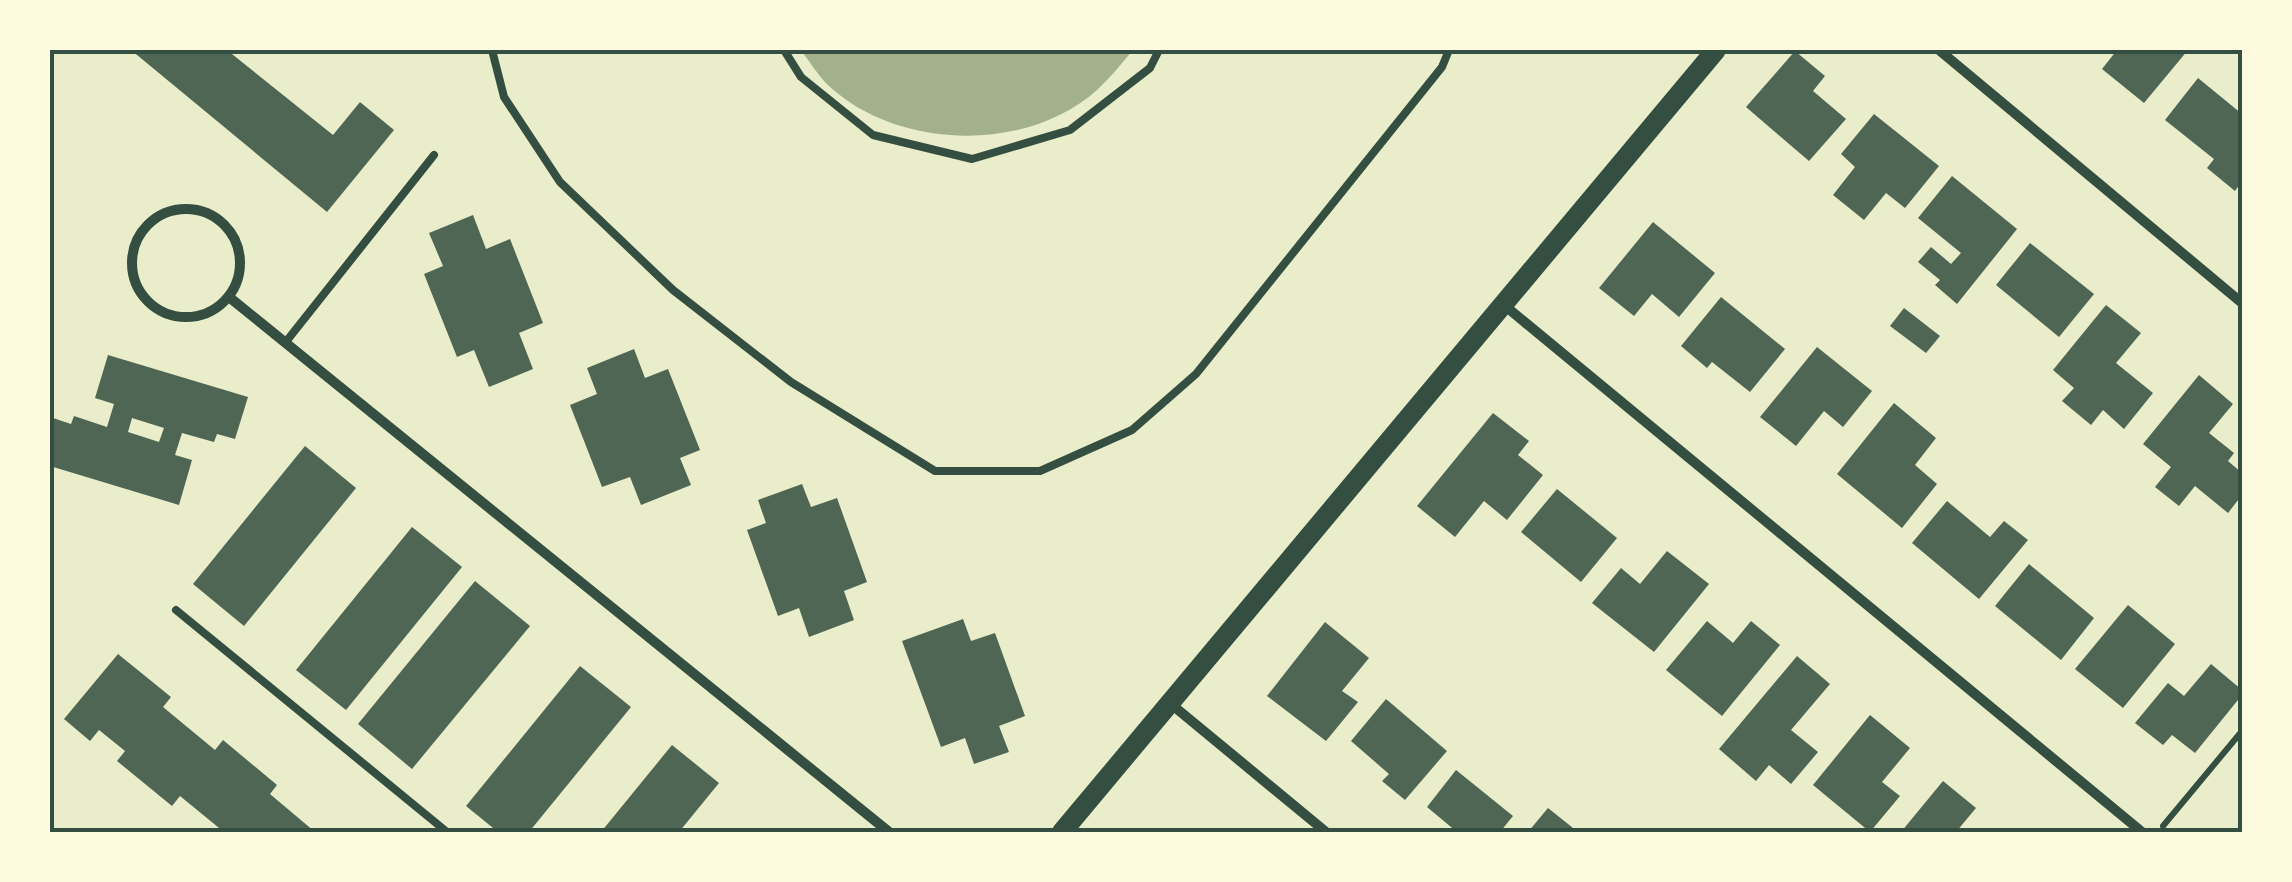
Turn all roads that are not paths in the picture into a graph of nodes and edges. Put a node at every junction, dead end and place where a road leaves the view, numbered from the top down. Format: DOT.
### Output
graph roads {
  1 [pos="492,50"];
  2 [pos="784,50"];
  3 [pos="1159,50"];
  4 [pos="1449,50"];
  5 [pos="1716,50"];
  6 [pos="1939,50"];
  7 [pos="434,155"];
  8 [pos="228,297"];
  9 [pos="2242,302"];
  10 [pos="1504,304"];
  11 [pos="285,343"];
  12 [pos="176,610"];
  13 [pos="1172,704"];
  14 [pos="447,832"];
  15 [pos="888,832"];
  16 [pos="1062,832"];
  17 [pos="1326,832"];
  18 [pos="2142,832"];
  1 -- 4 [label="lane"];
  2 -- 3 [label="lane"];
  5 -- 10 [label="main road"];
  6 -- 9 [label="street"];
  7 -- 11 [label="lane"];
  8 -- 8 [label="street"];
  8 -- 11 [label="street"];
  10 -- 13 [label="main road"];
  10 -- 18 [label="street"];
  11 -- 15 [label="street"];
  12 -- 14 [label="lane"];
  13 -- 16 [label="main road"];
  13 -- 17 [label="street"];
}
